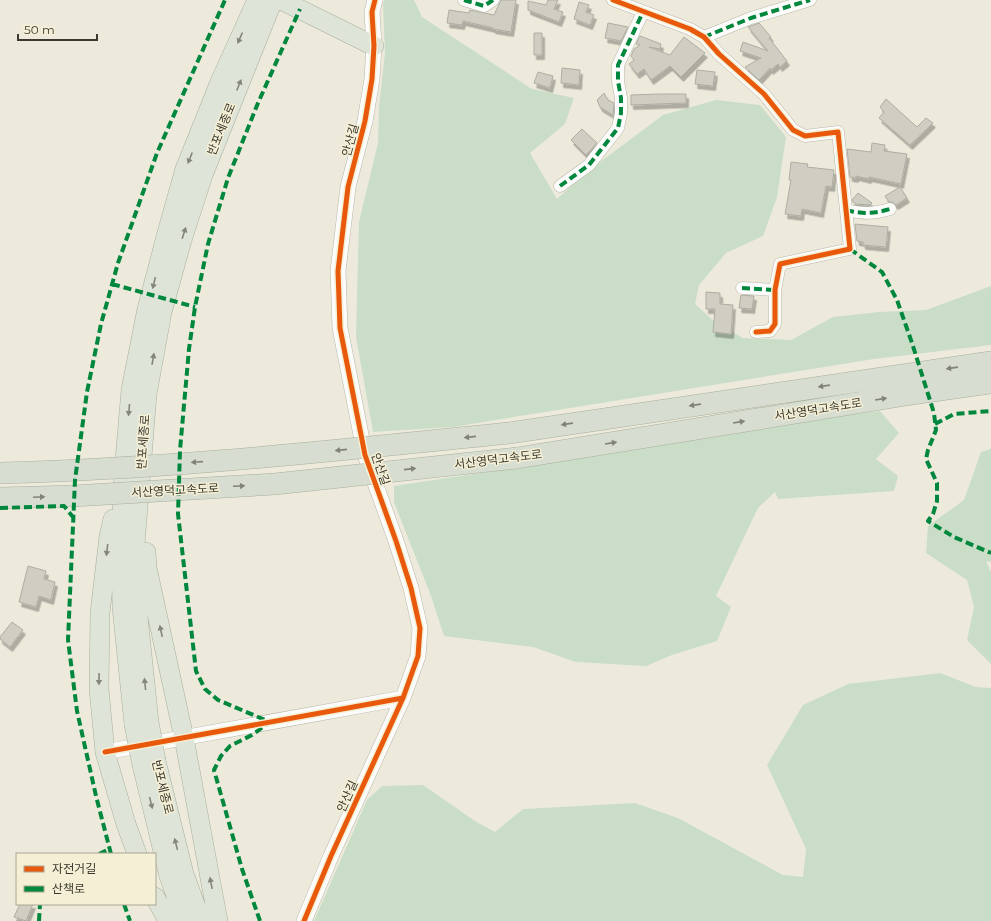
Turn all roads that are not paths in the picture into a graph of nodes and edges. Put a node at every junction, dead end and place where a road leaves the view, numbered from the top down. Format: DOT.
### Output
graph roads {
  1 [pos="375,0"];
  2 [pos="464,0"];
  3 [pos="493,0"];
  4 [pos="614,0"];
  5 [pos="810,0"];
  6 [pos="267,2"];
  7 [pos="637,6"];
  8 [pos="704,36"];
  9 [pos="374,46"];
  10 [pos="560,186"];
  11 [pos="890,209"];
  12 [pos="846,210"];
  13 [pos="742,288"];
  14 [pos="775,290"];
  15 [pos="756,332"];
  16 [pos="991,362"];
  17 [pos="991,383"];
  18 [pos="132,472"];
  19 [pos="0,473"];
  20 [pos="0,498"];
  21 [pos="403,698"];
  22 [pos="184,738"];
  23 [pos="105,752"];
  24 [pos="149,763"];
  25 [pos="137,853"];
  26 [pos="156,899"];
  27 [pos="168,921"];
  28 [pos="185,921"];
  29 [pos="201,921"];
  30 [pos="218,921"];
  31 [pos="304,921"];
  1 -- 9 [label="street, 안산길"];
  2 -- 3 [label="street"];
  4 -- 7 [label="street"];
  5 -- 8 [label="street"];
  6 -- 9 [label="highway"];
  6 -- 18 [label="highway, 반포세종로"];
  7 -- 8 [label="street"];
  7 -- 10 [label="street"];
  8 -- 12 [label="street"];
  9 -- 21 [label="street, 안산길"];
  11 -- 12 [label="street"];
  12 -- 14 [label="street"];
  13 -- 14 [label="street"];
  14 -- 15 [label="street"];
  16 -- 19 [label="highway, 서산영덕고속도로, one-way, bridge"];
  20 -- 17 [label="highway, 서산영덕고속도로, one-way, bridge"];
  22 -- 18 [label="highway, one-way"];
  18 -- 23 [label="highway, one-way"];
  18 -- 24 [label="highway, 반포세종로, bridge"];
  21 -- 22 [label="street"];
  21 -- 31 [label="street, 안산길"];
  22 -- 23 [label="street"];
  30 -- 22 [label="highway, one-way"];
  23 -- 25 [label="highway"];
  24 -- 28 [label="highway, 반포세종로, one-way"];
  29 -- 24 [label="highway, 반포세종로, one-way"];
  26 -- 27 [label="highway"];
}
